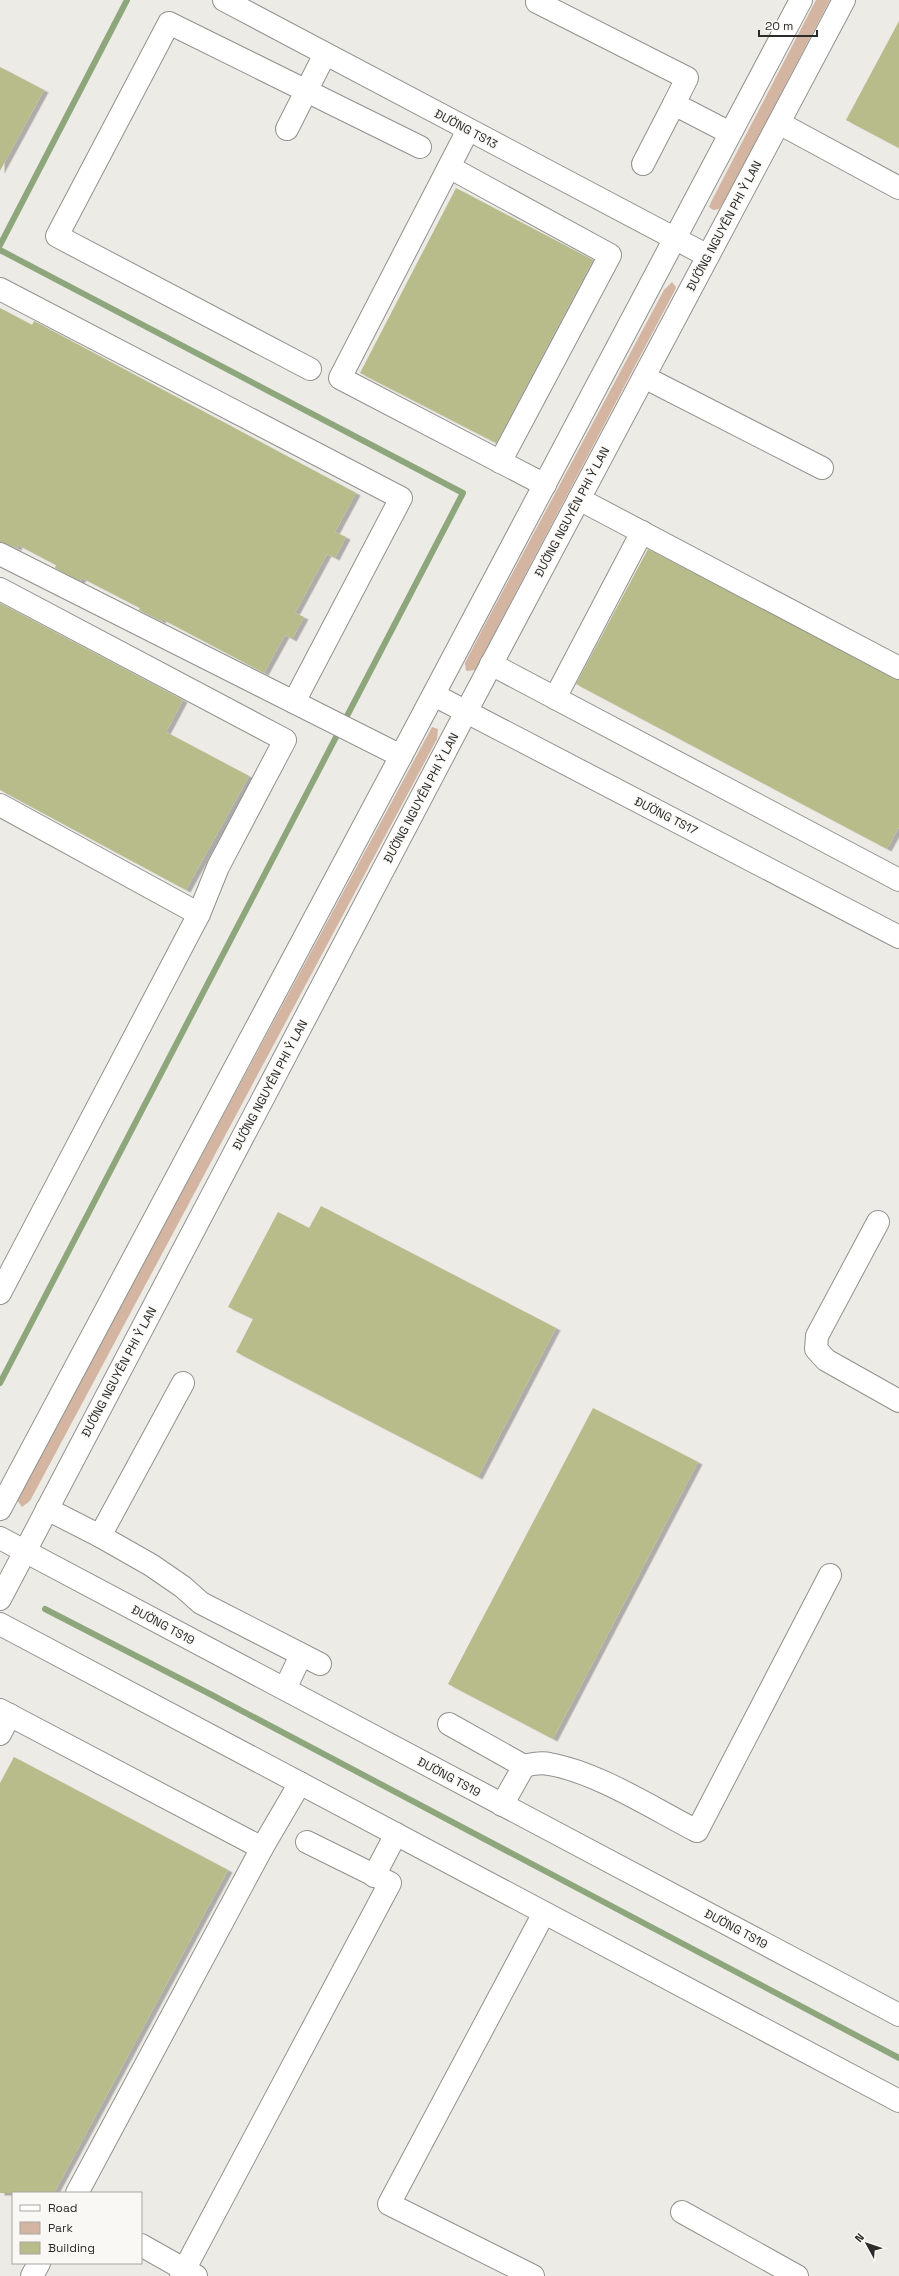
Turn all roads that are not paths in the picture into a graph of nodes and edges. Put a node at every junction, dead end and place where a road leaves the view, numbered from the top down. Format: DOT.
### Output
graph roads {
  1 [pos="224,0"];
  2 [pos="801,0"];
  3 [pos="844,0"];
  4 [pos="537,2"];
  5 [pos="325,54"];
  6 [pos="306,91"];
  7 [pos="674,104"];
  8 [pos="779,123"];
  9 [pos="287,129"];
  10 [pos="468,130"];
  11 [pos="730,133"];
  12 [pos="420,148"];
  13 [pos="643,164"];
  14 [pos="449,167"];
  15 [pos="899,188"];
  16 [pos="675,239"];
  17 [pos="708,256"];
  18 [pos="0,289"];
  19 [pos="310,369"];
  20 [pos="644,377"];
  21 [pos="500,462"];
  22 [pos="822,468"];
  23 [pos="545,485"];
  24 [pos="579,499"];
  25 [pos="642,532"];
  26 [pos="0,554"];
  27 [pos="0,589"];
  28 [pos="492,664"];
  29 [pos="899,668"];
  30 [pos="434,695"];
  31 [pos="555,698"];
  32 [pos="294,702"];
  33 [pos="466,712"];
  34 [pos="402,756"];
  35 [pos="0,805"];
  36 [pos="899,880"];
  37 [pos="199,914"];
  38 [pos="897,932"];
  39 [pos="878,1222"];
  40 [pos="0,1293"];
  41 [pos="183,1383"];
  42 [pos="899,1401"];
  43 [pos="0,1509"];
  44 [pos="47,1509"];
  45 [pos="100,1536"];
  46 [pos="0,1538"];
  47 [pos="25,1551"];
  48 [pos="830,1574"];
  49 [pos="0,1599"];
  50 [pos="0,1624"];
  51 [pos="285,1689"];
  52 [pos="5,1712"];
  53 [pos="449,1724"];
  54 [pos="0,1734"];
  55 [pos="524,1766"];
  56 [pos="300,1783"];
  57 [pos="502,1805"];
  58 [pos="396,1834"];
  59 [pos="307,1842"];
  60 [pos="262,1848"];
  61 [pos="374,1876"];
  62 [pos="544,1913"];
  63 [pos="899,2015"];
  64 [pos="899,2101"];
  65 [pos="78,2192"];
  66 [pos="682,2212"];
  67 [pos="142,2246"];
  68 [pos="38,2264"];
  69 [pos="187,2274"];
  70 [pos="32,2276"];
  71 [pos="532,2276"];
  72 [pos="797,2276"];
  1 -- 5 [label="main road, ĐƯỜNG TS13"];
  2 -- 11 [label="main road"];
  3 -- 8 [label="main road, ĐƯỜNG NGUYÊN PHI Ỷ LAN"];
  4 -- 7 [label="main road"];
  5 -- 6 [label="main road"];
  5 -- 10 [label="main road, ĐƯỜNG TS13"];
  6 -- 9 [label="main road"];
  6 -- 12 [label="main road"];
  6 -- 19 [label="main road"];
  7 -- 11 [label="main road"];
  7 -- 13 [label="main road"];
  8 -- 15 [label="main road"];
  8 -- 17 [label="main road, ĐƯỜNG NGUYÊN PHI Ỷ LAN"];
  10 -- 14 [label="main road"];
  10 -- 16 [label="main road, ĐƯỜNG TS13"];
  11 -- 16 [label="main road"];
  14 -- 21 [label="main road"];
  14 -- 21 [label="main road"];
  16 -- 17 [label="main road, ĐƯỜNG TS13"];
  16 -- 23 [label="main road"];
  17 -- 20 [label="main road, ĐƯỜNG NGUYÊN PHI Ỷ LAN"];
  18 -- 32 [label="main road"];
  20 -- 22 [label="main road"];
  20 -- 24 [label="main road, ĐƯỜNG NGUYÊN PHI Ỷ LAN"];
  21 -- 23 [label="main road"];
  23 -- 30 [label="main road"];
  24 -- 25 [label="main road"];
  24 -- 28 [label="main road, ĐƯỜNG NGUYÊN PHI Ỷ LAN"];
  25 -- 29 [label="main road"];
  25 -- 31 [label="main road"];
  26 -- 32 [label="main road"];
  27 -- 37 [label="main road"];
  28 -- 31 [label="main road"];
  28 -- 33 [label="main road, ĐƯỜNG NGUYÊN PHI Ỷ LAN"];
  30 -- 33 [label="main road, ĐƯỜNG TS17"];
  30 -- 34 [label="main road"];
  31 -- 36 [label="main road"];
  32 -- 34 [label="main road"];
  33 -- 38 [label="main road, ĐƯỜNG TS17"];
  33 -- 44 [label="main road, ĐƯỜNG NGUYÊN PHI Ỷ LAN"];
  34 -- 43 [label="main road"];
  35 -- 37 [label="main road"];
  37 -- 40 [label="main road"];
  39 -- 42 [label="main road"];
  41 -- 45 [label="main road"];
  44 -- 45 [label="main road"];
  44 -- 47 [label="main road, ĐƯỜNG NGUYÊN PHI Ỷ LAN"];
  45 -- 51 [label="main road"];
  46 -- 47 [label="main road, ĐƯỜNG TS19"];
  47 -- 49 [label="main road, ĐƯỜNG NGUYÊN PHI Ỷ LAN"];
  47 -- 51 [label="main road, ĐƯỜNG TS19"];
  48 -- 55 [label="main road"];
  50 -- 56 [label="main road"];
  51 -- 57 [label="main road, ĐƯỜNG TS19"];
  52 -- 54 [label="main road"];
  52 -- 60 [label="main road"];
  53 -- 55 [label="main road"];
  55 -- 57 [label="main road"];
  56 -- 58 [label="main road"];
  56 -- 60 [label="main road"];
  57 -- 63 [label="main road, ĐƯỜNG TS19"];
  58 -- 61 [label="main road"];
  58 -- 62 [label="main road"];
  59 -- 61 [label="main road"];
  60 -- 65 [label="main road"];
  61 -- 69 [label="main road"];
  62 -- 64 [label="main road"];
  62 -- 71 [label="main road"];
  66 -- 72 [label="main road"];
  67 -- 69 [label="main road"];
  68 -- 70 [label="main road"];
}
